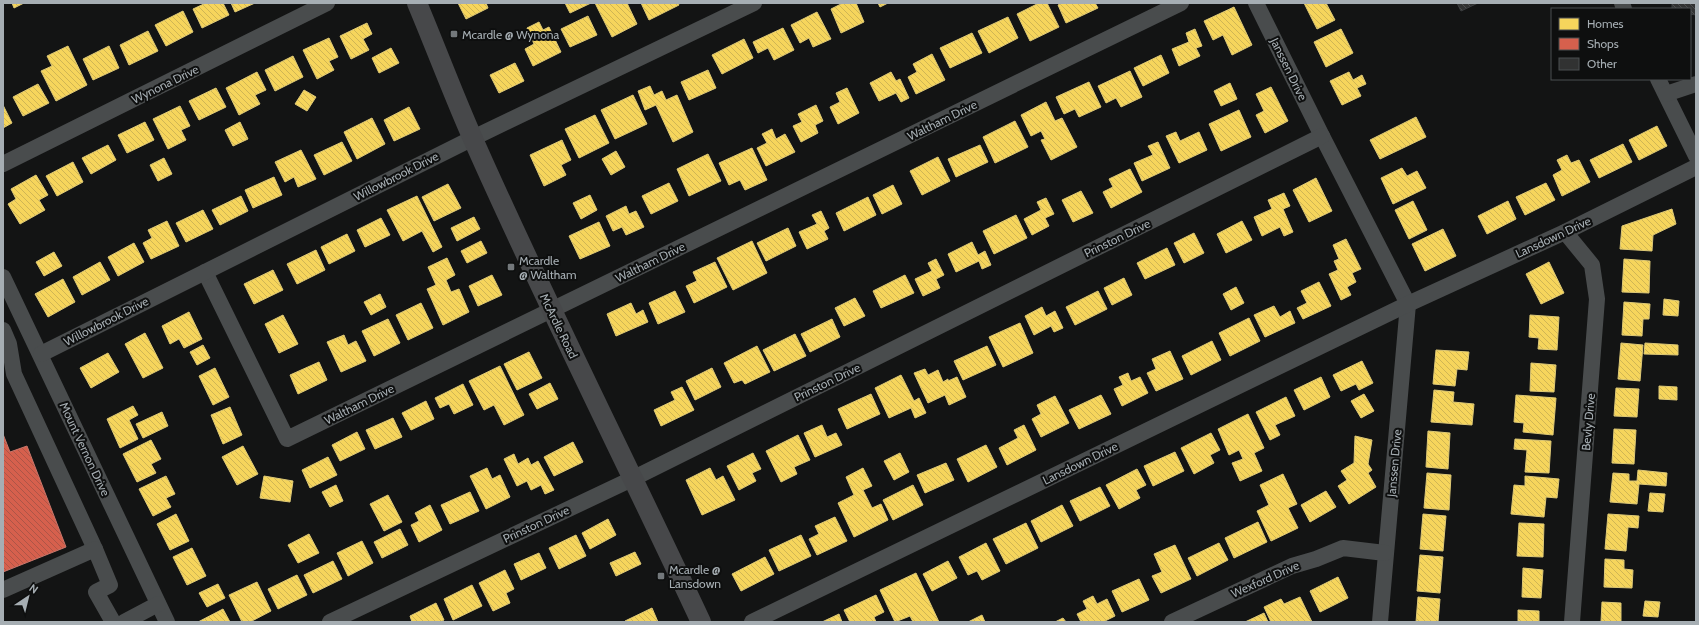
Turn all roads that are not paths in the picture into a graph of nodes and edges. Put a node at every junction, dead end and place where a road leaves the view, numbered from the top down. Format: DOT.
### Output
graph roads {
  1 [pos="327,3"];
  2 [pos="417,3"];
  3 [pos="754,3"];
  4 [pos="1181,3"];
  5 [pos="1256,3"];
  6 [pos="1659,80"];
  7 [pos="1696,84"];
  8 [pos="1666,94"];
  9 [pos="1322,136"];
  10 [pos="472,138"];
  11 [pos="1696,156"];
  12 [pos="3,164"];
  13 [pos="1696,168"];
  14 [pos="1565,232"];
  15 [pos="205,272"];
  16 [pos="3,277"];
  17 [pos="1408,304"];
  18 [pos="551,310"];
  19 [pos="3,330"];
  20 [pos="41,354"];
  21 [pos="634,478"];
  22 [pos="95,550"];
  23 [pos="1385,554"];
  24 [pos="3,590"];
  25 [pos="158,604"];
  26 [pos="113,622"];
  27 [pos="124,622"];
  28 [pos="167,622"];
  29 [pos="330,622"];
  30 [pos="701,622"];
  31 [pos="752,622"];
  32 [pos="1172,622"];
  33 [pos="1380,622"];
  34 [pos="1572,622"];
  1 -- 12 [label="street, Wynona Drive"];
  2 -- 10 [label="main road, McArdle Road"];
  3 -- 10 [label="street, Willowbrook Drive"];
  4 -- 18 [label="street, Waltham Drive"];
  5 -- 9 [label="street, Janssen Drive"];
  6 -- 8 [label="street"];
  7 -- 8 [label="street"];
  8 -- 11 [label="street"];
  9 -- 17 [label="street"];
  9 -- 21 [label="street, Prinston Drive"];
  10 -- 15 [label="street, Willowbrook Drive"];
  10 -- 18 [label="main road, McArdle Road"];
  13 -- 14 [label="street, Lansdown Drive"];
  14 -- 17 [label="street, Lansdown Drive"];
  14 -- 34 [label="street, Bevly Drive"];
  15 -- 18 [label="street, Waltham Drive"];
  15 -- 20 [label="street, Willowbrook Drive"];
  16 -- 20 [label="street, Mount Vernon Drive"];
  17 -- 23 [label="street, Janssen Drive"];
  17 -- 31 [label="street, Lansdown Drive"];
  18 -- 21 [label="main road, McArdle Road"];
  19 -- 22 [label="street"];
  20 -- 25 [label="street, Mount Vernon Drive"];
  21 -- 29 [label="street, Prinston Drive"];
  21 -- 30 [label="main road, McArdle Road"];
  22 -- 24 [label="street"];
  22 -- 26 [label="street"];
  23 -- 32 [label="street, Wexford Drive"];
  23 -- 33 [label="street, Janssen Drive"];
  25 -- 27 [label="street"];
  25 -- 28 [label="street, Mount Vernon Drive"];
}
